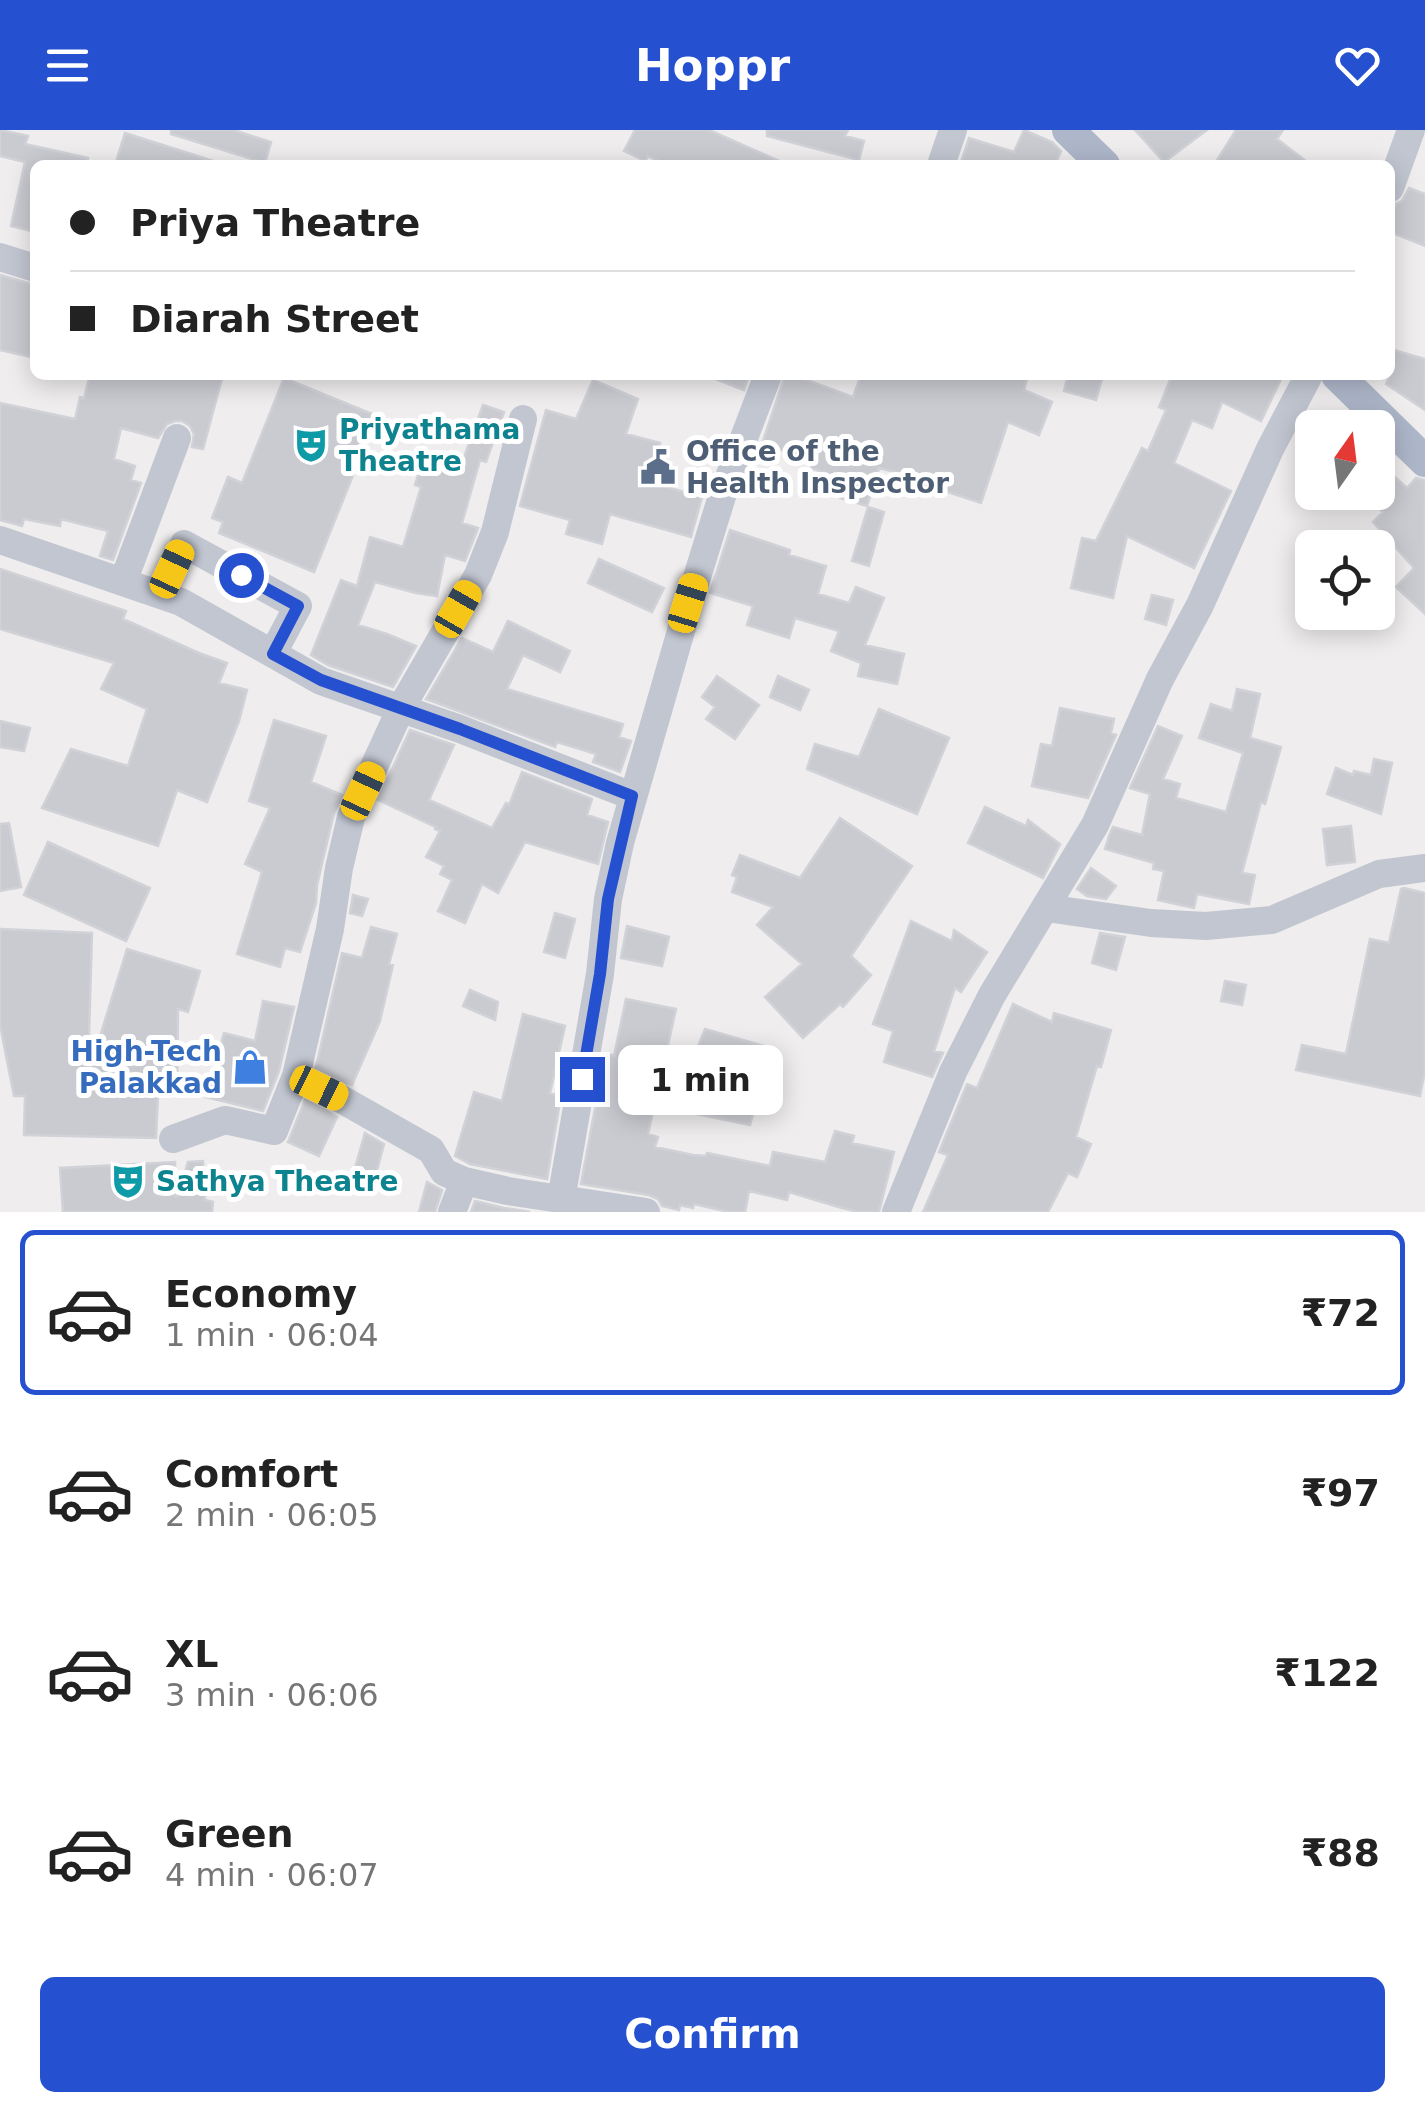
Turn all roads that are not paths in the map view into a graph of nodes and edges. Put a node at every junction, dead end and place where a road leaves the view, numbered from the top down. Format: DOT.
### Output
graph roads {
  1 [pos="952,130"];
  2 [pos="1411,130"];
  3 [pos="1073,133"];
  4 [pos="943,160"];
  5 [pos="1099,160"];
  6 [pos="1395,174"];
  7 [pos="0,257"];
  8 [pos="30,266"];
  9 [pos="766,380"];
  10 [pos="1307,380"];
  11 [pos="1341,380"];
  12 [pos="522,420"];
  13 [pos="176,438"];
  14 [pos="1425,461"];
  15 [pos="0,540"];
  16 [pos="124,582"];
  17 [pos="160,594"];
  18 [pos="273,654"];
  19 [pos="401,708"];
  20 [pos="632,796"];
  21 [pos="1425,868"];
  22 [pos="1046,908"];
  23 [pos="296,1076"];
  24 [pos="173,1140"];
  25 [pos="464,1180"];
  26 [pos="561,1200"];
  27 [pos="452,1212"];
  28 [pos="646,1212"];
  29 [pos="896,1212"];
  1 -- 4 [label="street"];
  2 -- 6 [label="street"];
  3 -- 5 [label="main road"];
  7 -- 8 [label="street"];
  9 -- 20 [label="street"];
  10 -- 22 [label="street"];
  11 -- 14 [label="main road"];
  12 -- 19 [label="street"];
  13 -- 16 [label="street"];
  15 -- 16 [label="street"];
  16 -- 17 [label="street"];
  17 -- 18 [label="street"];
  17 -- 18 [label="street"];
  18 -- 19 [label="street"];
  19 -- 20 [label="street"];
  19 -- 23 [label="street"];
  20 -- 26 [label="street"];
  21 -- 22 [label="street"];
  22 -- 29 [label="street"];
  23 -- 24 [label="street"];
  23 -- 25 [label="street"];
  25 -- 26 [label="street"];
  25 -- 27 [label="street"];
  26 -- 28 [label="street"];
}
